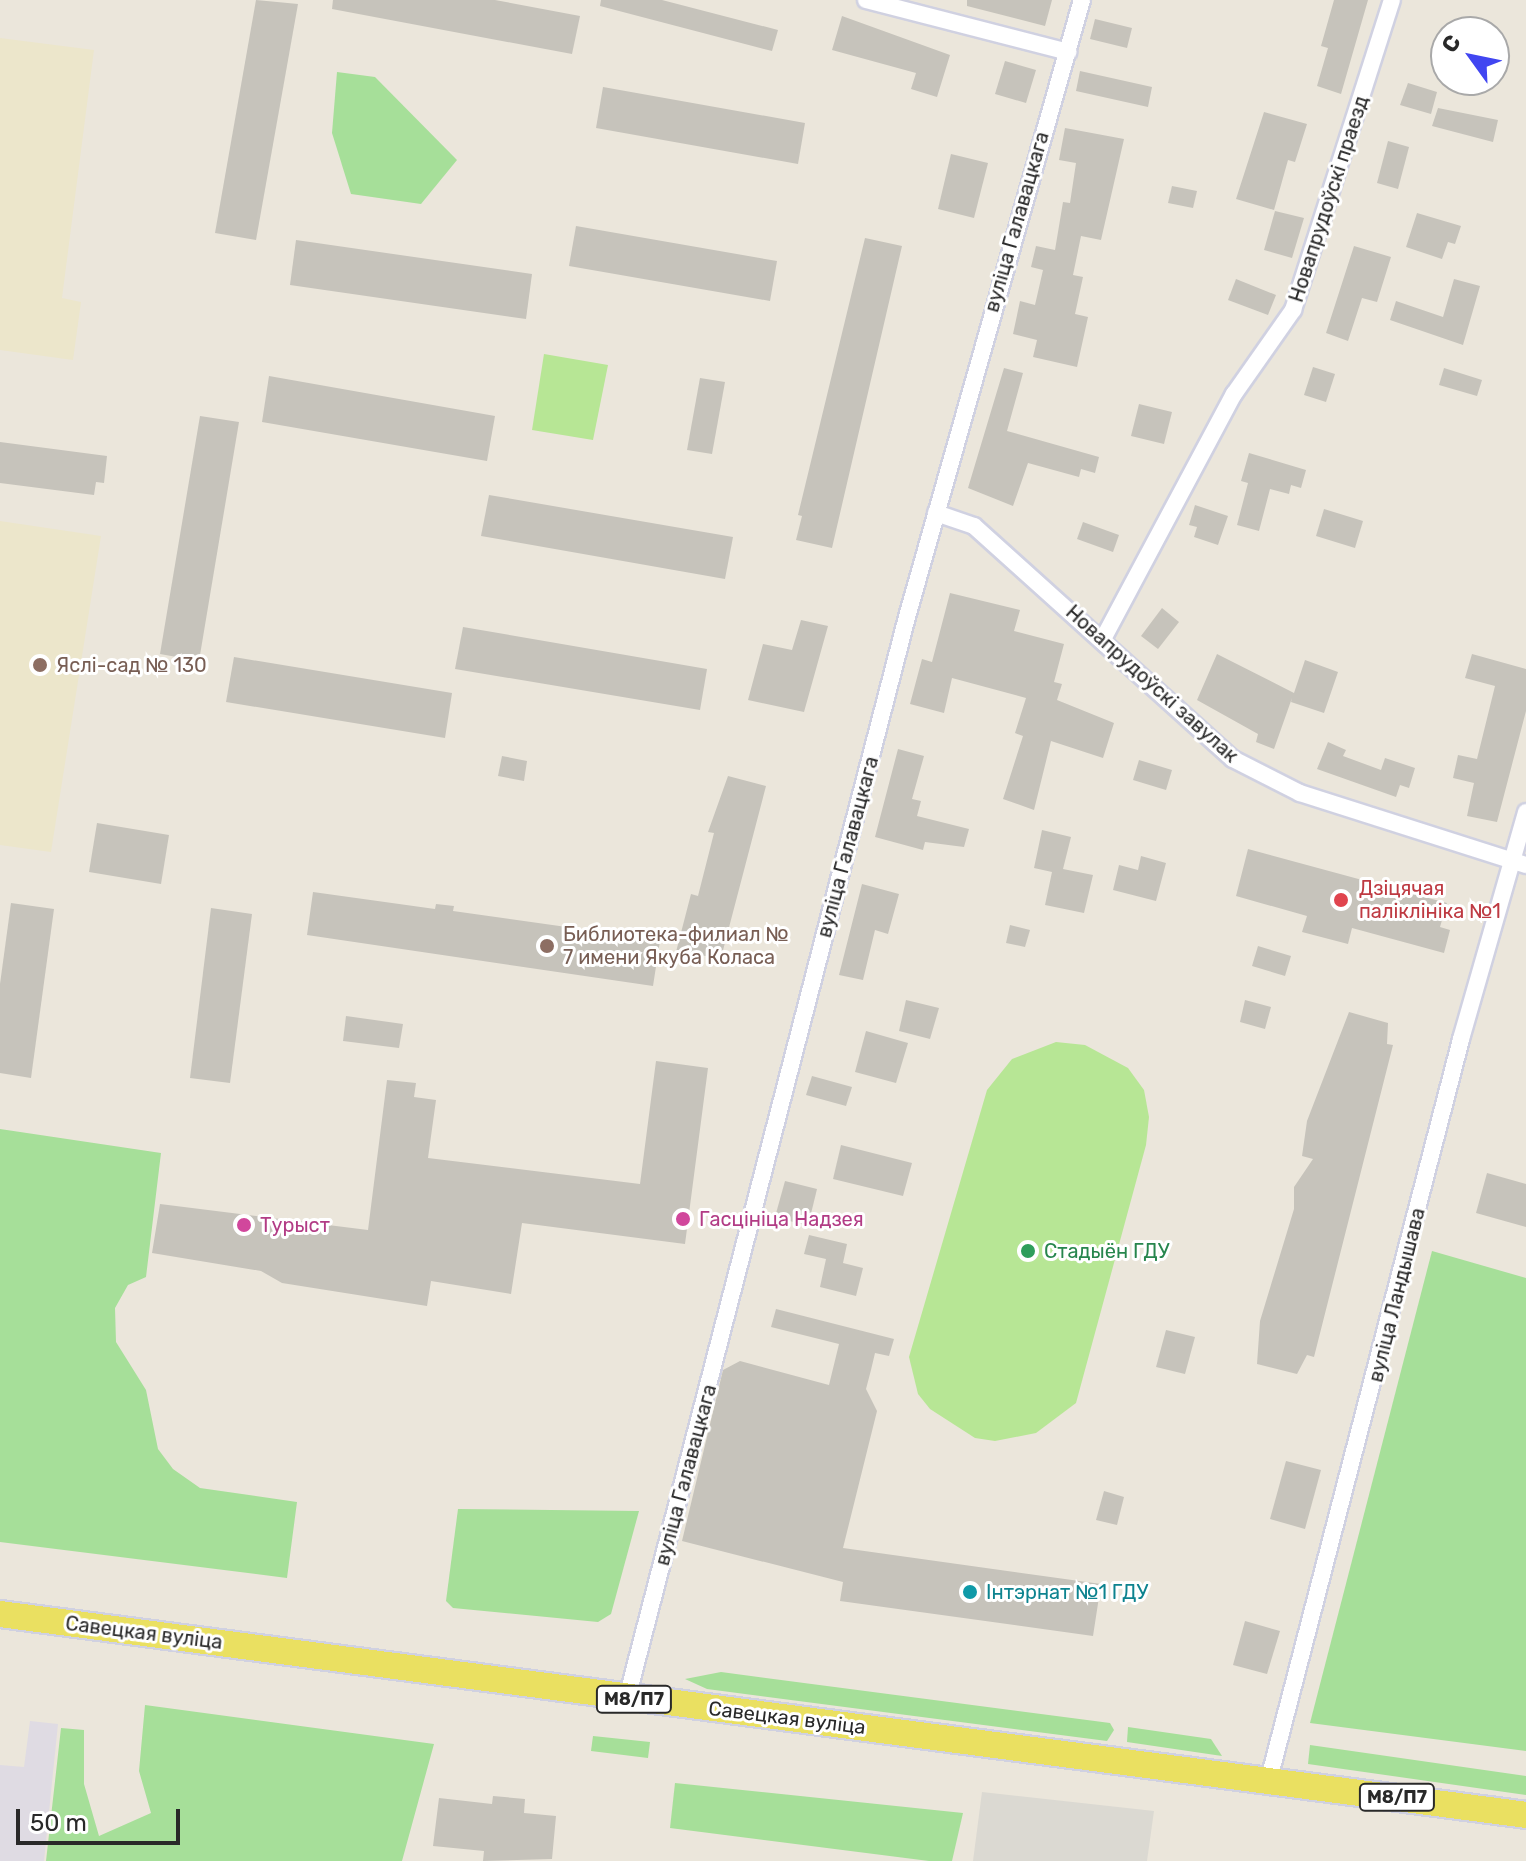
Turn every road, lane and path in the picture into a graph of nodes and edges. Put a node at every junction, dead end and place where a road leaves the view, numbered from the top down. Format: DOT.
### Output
graph roads {
  1 [pos="866,0"];
  2 [pos="1082,0"];
  3 [pos="1392,0"];
  4 [pos="1068,52"];
  5 [pos="936,513"];
  6 [pos="1103,639"];
  7 [pos="1526,812"];
  8 [pos="1519,864"];
  9 [pos="0,1614"];
  10 [pos="627,1698"];
  11 [pos="1269,1779"];
  12 [pos="1526,1815"];
  1 -- 4 [label="street"];
  2 -- 4 [label="street, вуліца Галавацкага"];
  3 -- 6 [label="street, Новапрудоўскі праезд"];
  4 -- 5 [label="street, вуліца Галавацкага"];
  5 -- 6 [label="street, Новапрудоўскі завулак"];
  5 -- 10 [label="street, вуліца Галавацкага"];
  6 -- 8 [label="street, Новапрудоўскі завулак"];
  7 -- 8 [label="street, вуліца Ландышава"];
  8 -- 11 [label="street, вуліца Ландышава"];
  9 -- 10 [label="main road, Савецкая вуліца / М8/П7"];
  10 -- 11 [label="main road, Савецкая вуліца / М8/П7"];
  11 -- 12 [label="main road, Савецкая вуліца / М8/П7"];
}
